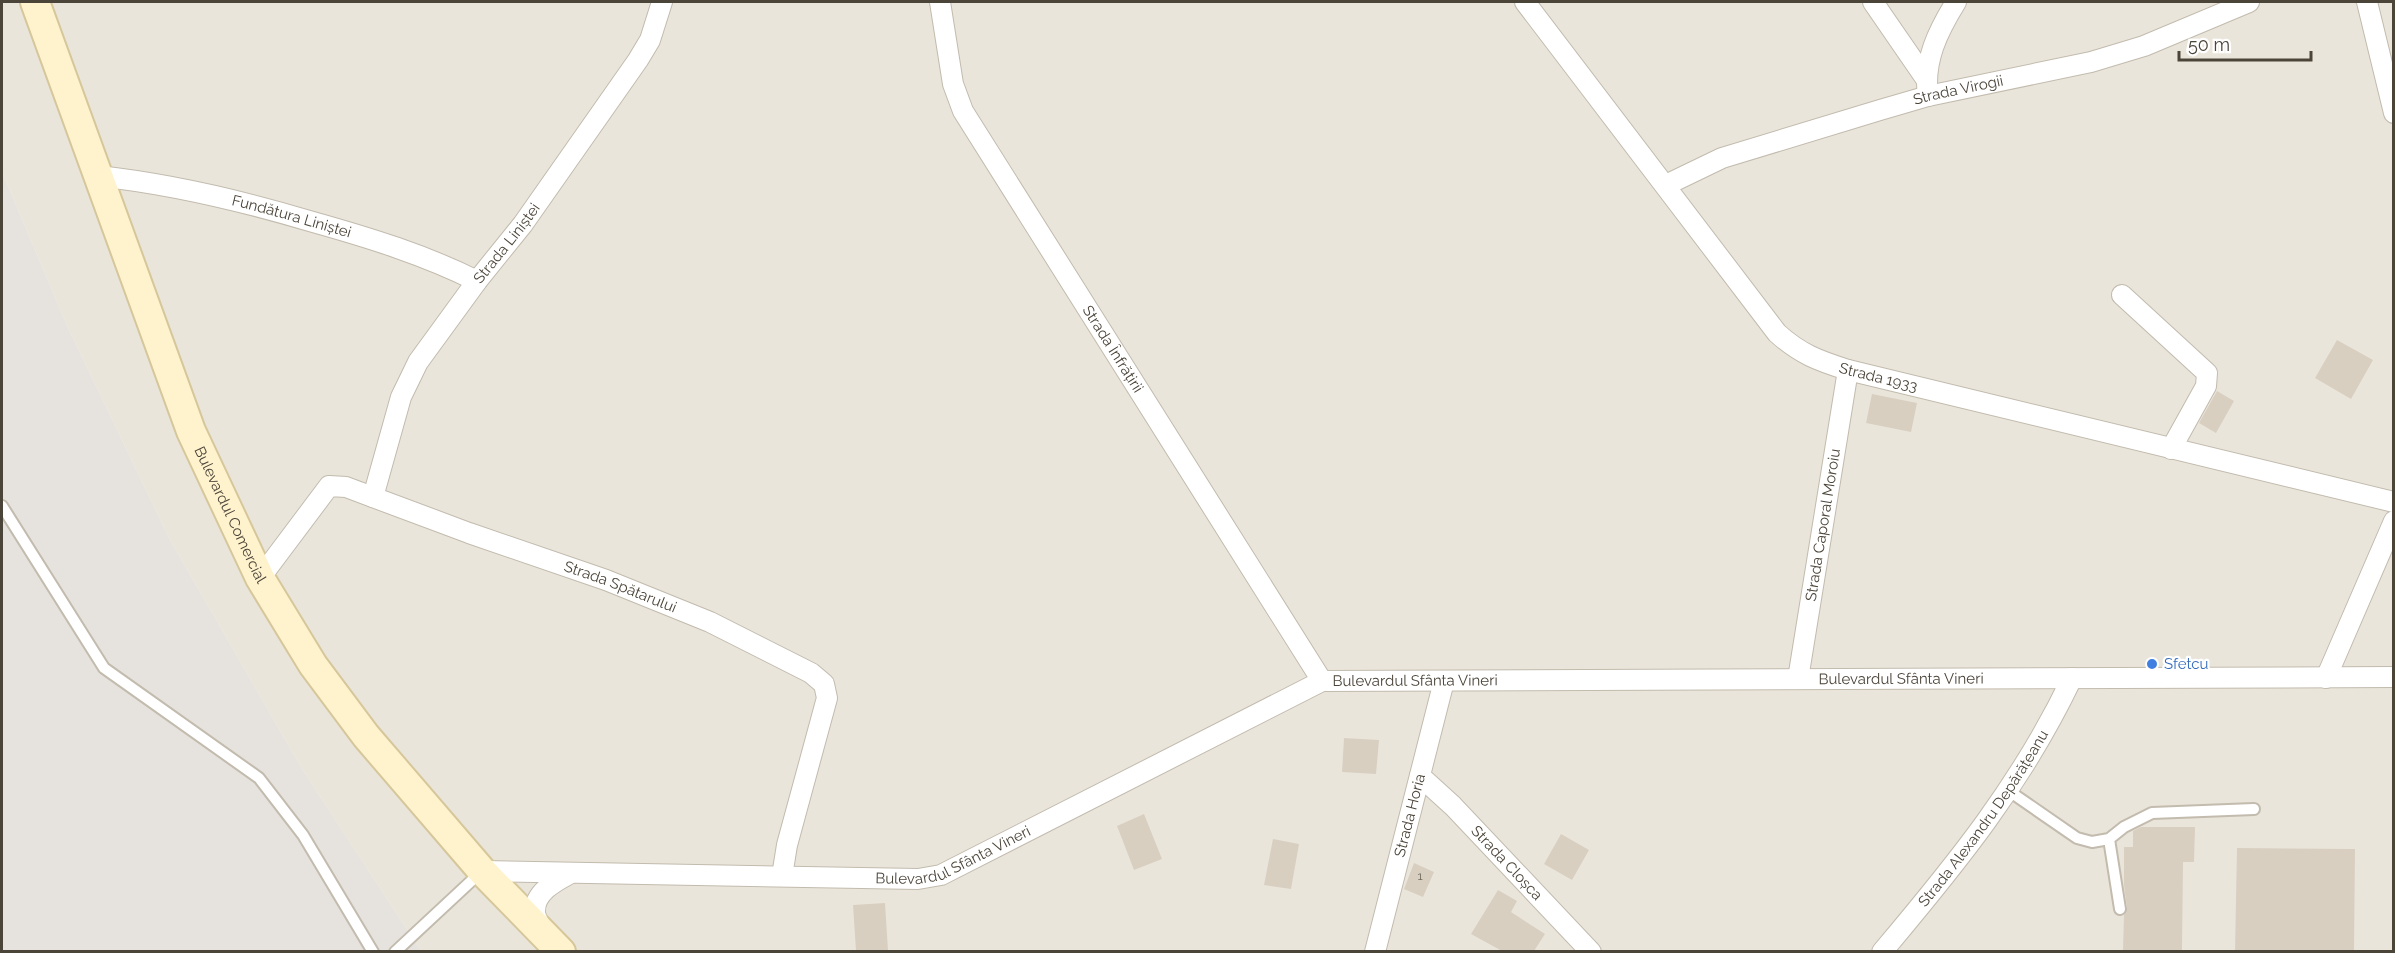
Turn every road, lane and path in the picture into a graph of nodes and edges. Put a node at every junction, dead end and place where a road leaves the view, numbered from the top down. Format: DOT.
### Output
graph roads {
  1 [pos="35,2"];
  2 [pos="662,2"];
  3 [pos="940,2"];
  4 [pos="1525,2"];
  5 [pos="1873,2"];
  6 [pos="1956,2"];
  7 [pos="2249,2"];
  8 [pos="2367,2"];
  9 [pos="1927,87"];
  10 [pos="2394,113"];
  11 [pos="98,176"];
  12 [pos="1666,185"];
  13 [pos="477,281"];
  14 [pos="2122,295"];
  15 [pos="1848,370"];
  16 [pos="2171,449"];
  17 [pos="373,496"];
  18 [pos="2394,502"];
  19 [pos="2,506"];
  20 [pos="2394,521"];
  21 [pos="260,578"];
  22 [pos="2394,677"];
  23 [pos="2072,678"];
  24 [pos="2326,678"];
  25 [pos="1798,679"];
  26 [pos="1322,681"];
  27 [pos="1444,681"];
  28 [pos="1420,776"];
  29 [pos="2009,791"];
  30 [pos="2254,809"];
  31 [pos="2109,839"];
  32 [pos="482,871"];
  33 [pos="571,873"];
  34 [pos="782,876"];
  35 [pos="2120,909"];
  36 [pos="552,943"];
  37 [pos="373,951"];
  38 [pos="396,951"];
  39 [pos="1375,951"];
  40 [pos="1591,951"];
  41 [pos="1882,951"];
  1 -- 11 [label="main road, Bulevardul Comercial"];
  2 -- 13 [label="street, Strada Liniștei"];
  3 -- 26 [label="street, Strada Înfrățirii"];
  4 -- 12 [label="street, Strada 1933"];
  5 -- 9 [label="street"];
  6 -- 9 [label="street"];
  7 -- 9 [label="street, Strada Virogii"];
  8 -- 10 [label="street"];
  9 -- 12 [label="street, Strada Virogii"];
  11 -- 13 [label="street, Fundătura Liniștei"];
  11 -- 21 [label="main road, Bulevardul Comercial"];
  12 -- 15 [label="street, Strada 1933"];
  13 -- 17 [label="street, Strada Liniștei"];
  14 -- 16 [label="street"];
  15 -- 16 [label="street, Strada 1933"];
  15 -- 25 [label="street, Strada Caporal Moroiu"];
  16 -- 18 [label="street, Strada 1933"];
  17 -- 21 [label="street, Strada Spătarului"];
  17 -- 34 [label="street, Strada Spătarului"];
  19 -- 37 [label="lane"];
  20 -- 24 [label="street"];
  21 -- 32 [label="main road, Bulevardul Comercial"];
  22 -- 24 [label="street, Bulevardul Sfânta Vineri"];
  23 -- 24 [label="street, Bulevardul Sfânta Vineri"];
  23 -- 25 [label="street, Bulevardul Sfânta Vineri"];
  23 -- 29 [label="street, Strada Alexandru Depărățeanu"];
  25 -- 27 [label="street, Bulevardul Sfânta Vineri"];
  26 -- 27 [label="street, Bulevardul Sfânta Vineri"];
  26 -- 34 [label="street, Bulevardul Sfânta Vineri"];
  27 -- 28 [label="street, Strada Horia"];
  28 -- 39 [label="street, Strada Horia"];
  28 -- 40 [label="street, Strada Cloșca"];
  29 -- 31 [label="lane"];
  29 -- 41 [label="street, Strada Alexandru Depărățeanu"];
  30 -- 31 [label="lane"];
  31 -- 35 [label="lane"];
  32 -- 33 [label="street, Bulevardul Sfânta Vineri"];
  32 -- 36 [label="main road, Bulevardul Comercial"];
  32 -- 38 [label="lane"];
  33 -- 34 [label="street, Bulevardul Sfânta Vineri"];
  33 -- 36 [label="street"];
}
